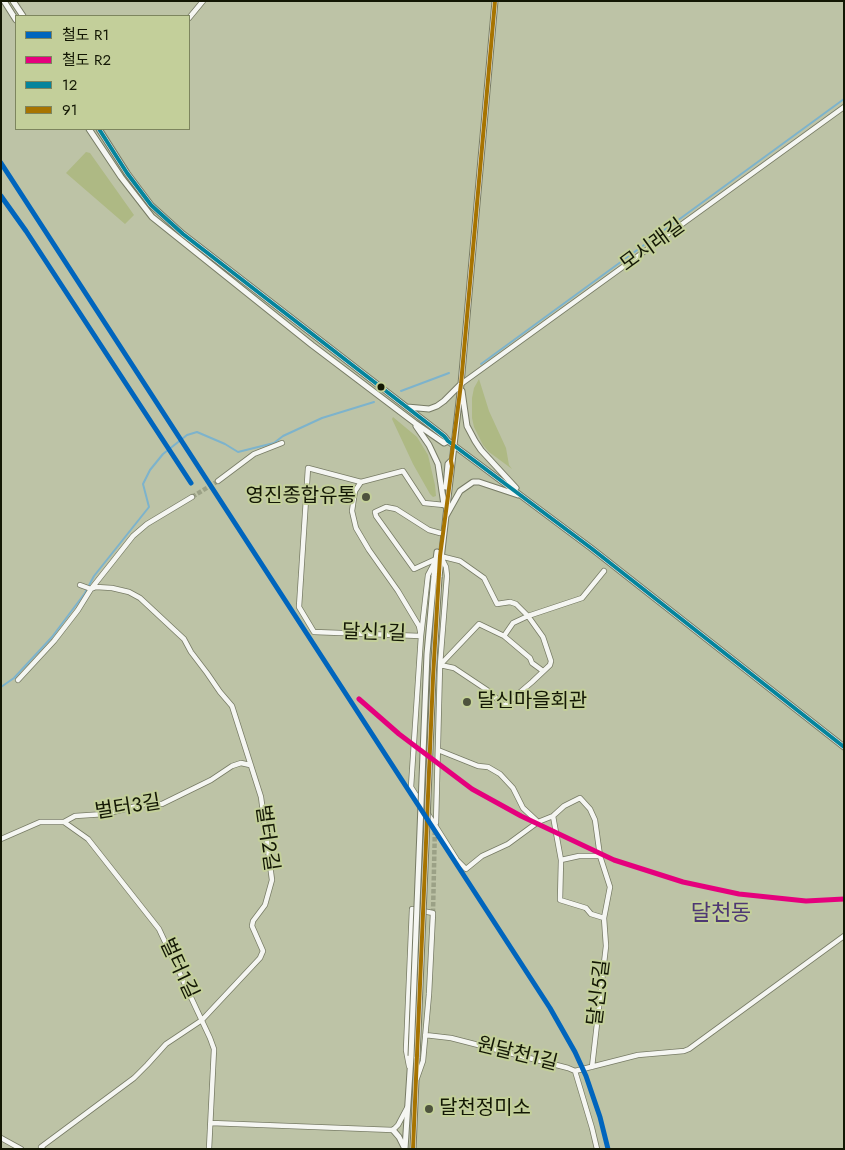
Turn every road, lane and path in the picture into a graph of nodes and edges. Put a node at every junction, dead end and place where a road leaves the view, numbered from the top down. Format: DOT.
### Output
graph roads {
  1 [pos="4,1"];
  2 [pos="14,1"];
  3 [pos="203,1"];
  4 [pos="495,1"];
  5 [pos="22,15"];
  6 [pos="190,17"];
  7 [pos="15,18"];
  8 [pos="844,106"];
  9 [pos="94,130"];
  10 [pos="461,384"];
  11 [pos="407,407"];
  12 [pos="414,423"];
  13 [pos="448,441"];
  14 [pos="282,443"];
  15 [pos="454,446"];
  16 [pos="451,461"];
  17 [pos="218,481"];
  18 [pos="361,482"];
  19 [pos="192,497"];
  20 [pos="524,497"];
  21 [pos="444,505"];
  22 [pos="445,519"];
  23 [pos="440,533"];
  24 [pos="438,557"];
  25 [pos="604,571"];
  26 [pos="80,585"];
  27 [pos="91,589"];
  28 [pos="528,616"];
  29 [pos="421,636"];
  30 [pos="504,636"];
  31 [pos="440,665"];
  32 [pos="543,671"];
  33 [pos="18,680"];
  34 [pos="844,747"];
  35 [pos="438,750"];
  36 [pos="250,765"];
  37 [pos="553,816"];
  38 [pos="64,822"];
  39 [pos="538,822"];
  40 [pos="436,824"];
  41 [pos="1,839"];
  42 [pos="600,856"];
  43 [pos="561,860"];
  44 [pos="604,918"];
  45 [pos="844,936"];
  46 [pos="202,1020"];
  47 [pos="425,1035"];
  48 [pos="414,1056"];
  49 [pos="592,1068"];
  50 [pos="575,1071"];
  51 [pos="410,1073"];
  52 [pos="416,1081"];
  53 [pos="408,1106"];
  54 [pos="211,1123"];
  55 [pos="393,1130"];
  56 [pos="1,1138"];
  57 [pos="21,1149"];
  58 [pos="43,1149"];
  59 [pos="209,1149"];
  60 [pos="405,1149"];
  61 [pos="413,1149"];
  62 [pos="597,1149"];
  1 -- 7 [label="street"];
  2 -- 5 [label="street"];
  3 -- 6 [label="street"];
  4 -- 10 [label="street"];
  8 -- 10 [label="street, 모시래길"];
  9 -- 11 [label="street"];
  9 -- 12 [label="street"];
  10 -- 11 [label="street"];
  10 -- 15 [label="street"];
  10 -- 20 [label="street"];
  11 -- 13 [label="street"];
  12 -- 13 [label="street"];
  12 -- 21 [label="street"];
  13 -- 15 [label="street"];
  14 -- 17 [label="street"];
  15 -- 16 [label="street"];
  15 -- 20 [label="street"];
  16 -- 21 [label="street"];
  16 -- 22 [label="street"];
  18 -- 21 [label="street, 달신1길"];
  18 -- 29 [label="street, 달신1길"];
  18 -- 29 [label="street, 달신1길"];
  19 -- 27 [label="street"];
  20 -- 22 [label="street"];
  20 -- 34 [label="street"];
  21 -- 23 [label="street"];
  22 -- 24 [label="street"];
  23 -- 24 [label="street"];
  23 -- 24 [label="street"];
  24 -- 28 [label="street"];
  24 -- 29 [label="street"];
  24 -- 31 [label="street"];
  24 -- 48 [label="street, bridge"];
  25 -- 28 [label="street"];
  26 -- 27 [label="street"];
  27 -- 33 [label="street"];
  27 -- 36 [label="street, 벌터2길"];
  28 -- 30 [label="street"];
  28 -- 32 [label="street"];
  29 -- 40 [label="street"];
  30 -- 31 [label="street"];
  30 -- 32 [label="street"];
  31 -- 32 [label="street"];
  31 -- 35 [label="street"];
  35 -- 39 [label="street"];
  35 -- 40 [label="street"];
  36 -- 38 [label="street, 벌터3길"];
  36 -- 46 [label="street, 벌터2길"];
  37 -- 39 [label="street, 달신5길"];
  37 -- 42 [label="street, 달신5길"];
  37 -- 43 [label="street"];
  38 -- 41 [label="street, 벌터3길"];
  38 -- 46 [label="street, 벌터1길"];
  39 -- 40 [label="street, 달신5길"];
  42 -- 43 [label="street"];
  42 -- 44 [label="street, 달신5길"];
  43 -- 44 [label="street"];
  44 -- 49 [label="street, 달신5길"];
  45 -- 49 [label="street"];
  46 -- 54 [label="street, 벌터1길"];
  46 -- 58 [label="street, 벌터2길"];
  47 -- 50 [label="street, 원달천1길"];
  47 -- 51 [label="street"];
  47 -- 52 [label="street"];
  48 -- 51 [label="street"];
  48 -- 52 [label="street"];
  49 -- 50 [label="street"];
  50 -- 62 [label="street, 원달천1길"];
  51 -- 53 [label="street"];
  52 -- 61 [label="street"];
  53 -- 55 [label="street"];
  53 -- 60 [label="street"];
  54 -- 55 [label="street"];
  54 -- 59 [label="street, 벌터1길"];
  55 -- 60 [label="street"];
  56 -- 57 [label="street"];
}
